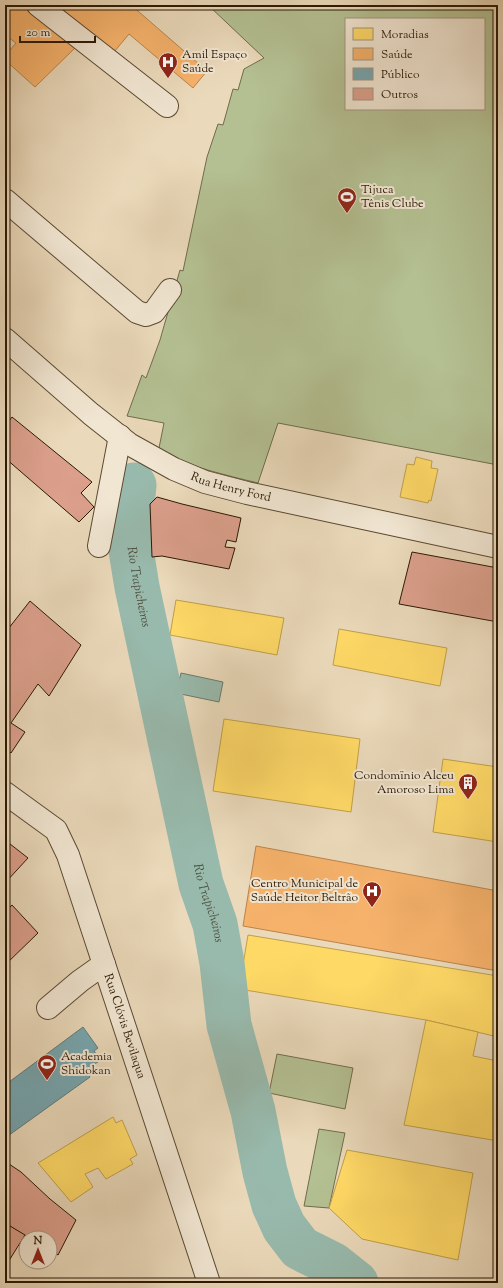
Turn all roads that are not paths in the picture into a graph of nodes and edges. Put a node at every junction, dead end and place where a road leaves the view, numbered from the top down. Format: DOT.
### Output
graph roads {
  1 [pos="38,5"];
  2 [pos="167,106"];
  3 [pos="5,200"];
  4 [pos="170,290"];
  5 [pos="5,339"];
  6 [pos="120,436"];
  7 [pos="99,546"];
  8 [pos="498,547"];
  9 [pos="5,793"];
  10 [pos="104,964"];
  11 [pos="48,1008"];
  12 [pos="209,1283"];
  1 -- 2 [label="street"];
  3 -- 4 [label="street"];
  5 -- 6 [label="street, Rua Henry Ford"];
  6 -- 7 [label="street"];
  6 -- 8 [label="street, Rua Henry Ford"];
  9 -- 10 [label="street, Rua Clóvis Bevilaqua"];
  10 -- 11 [label="street"];
  10 -- 12 [label="street, Rua Clóvis Bevilaqua"];
}
